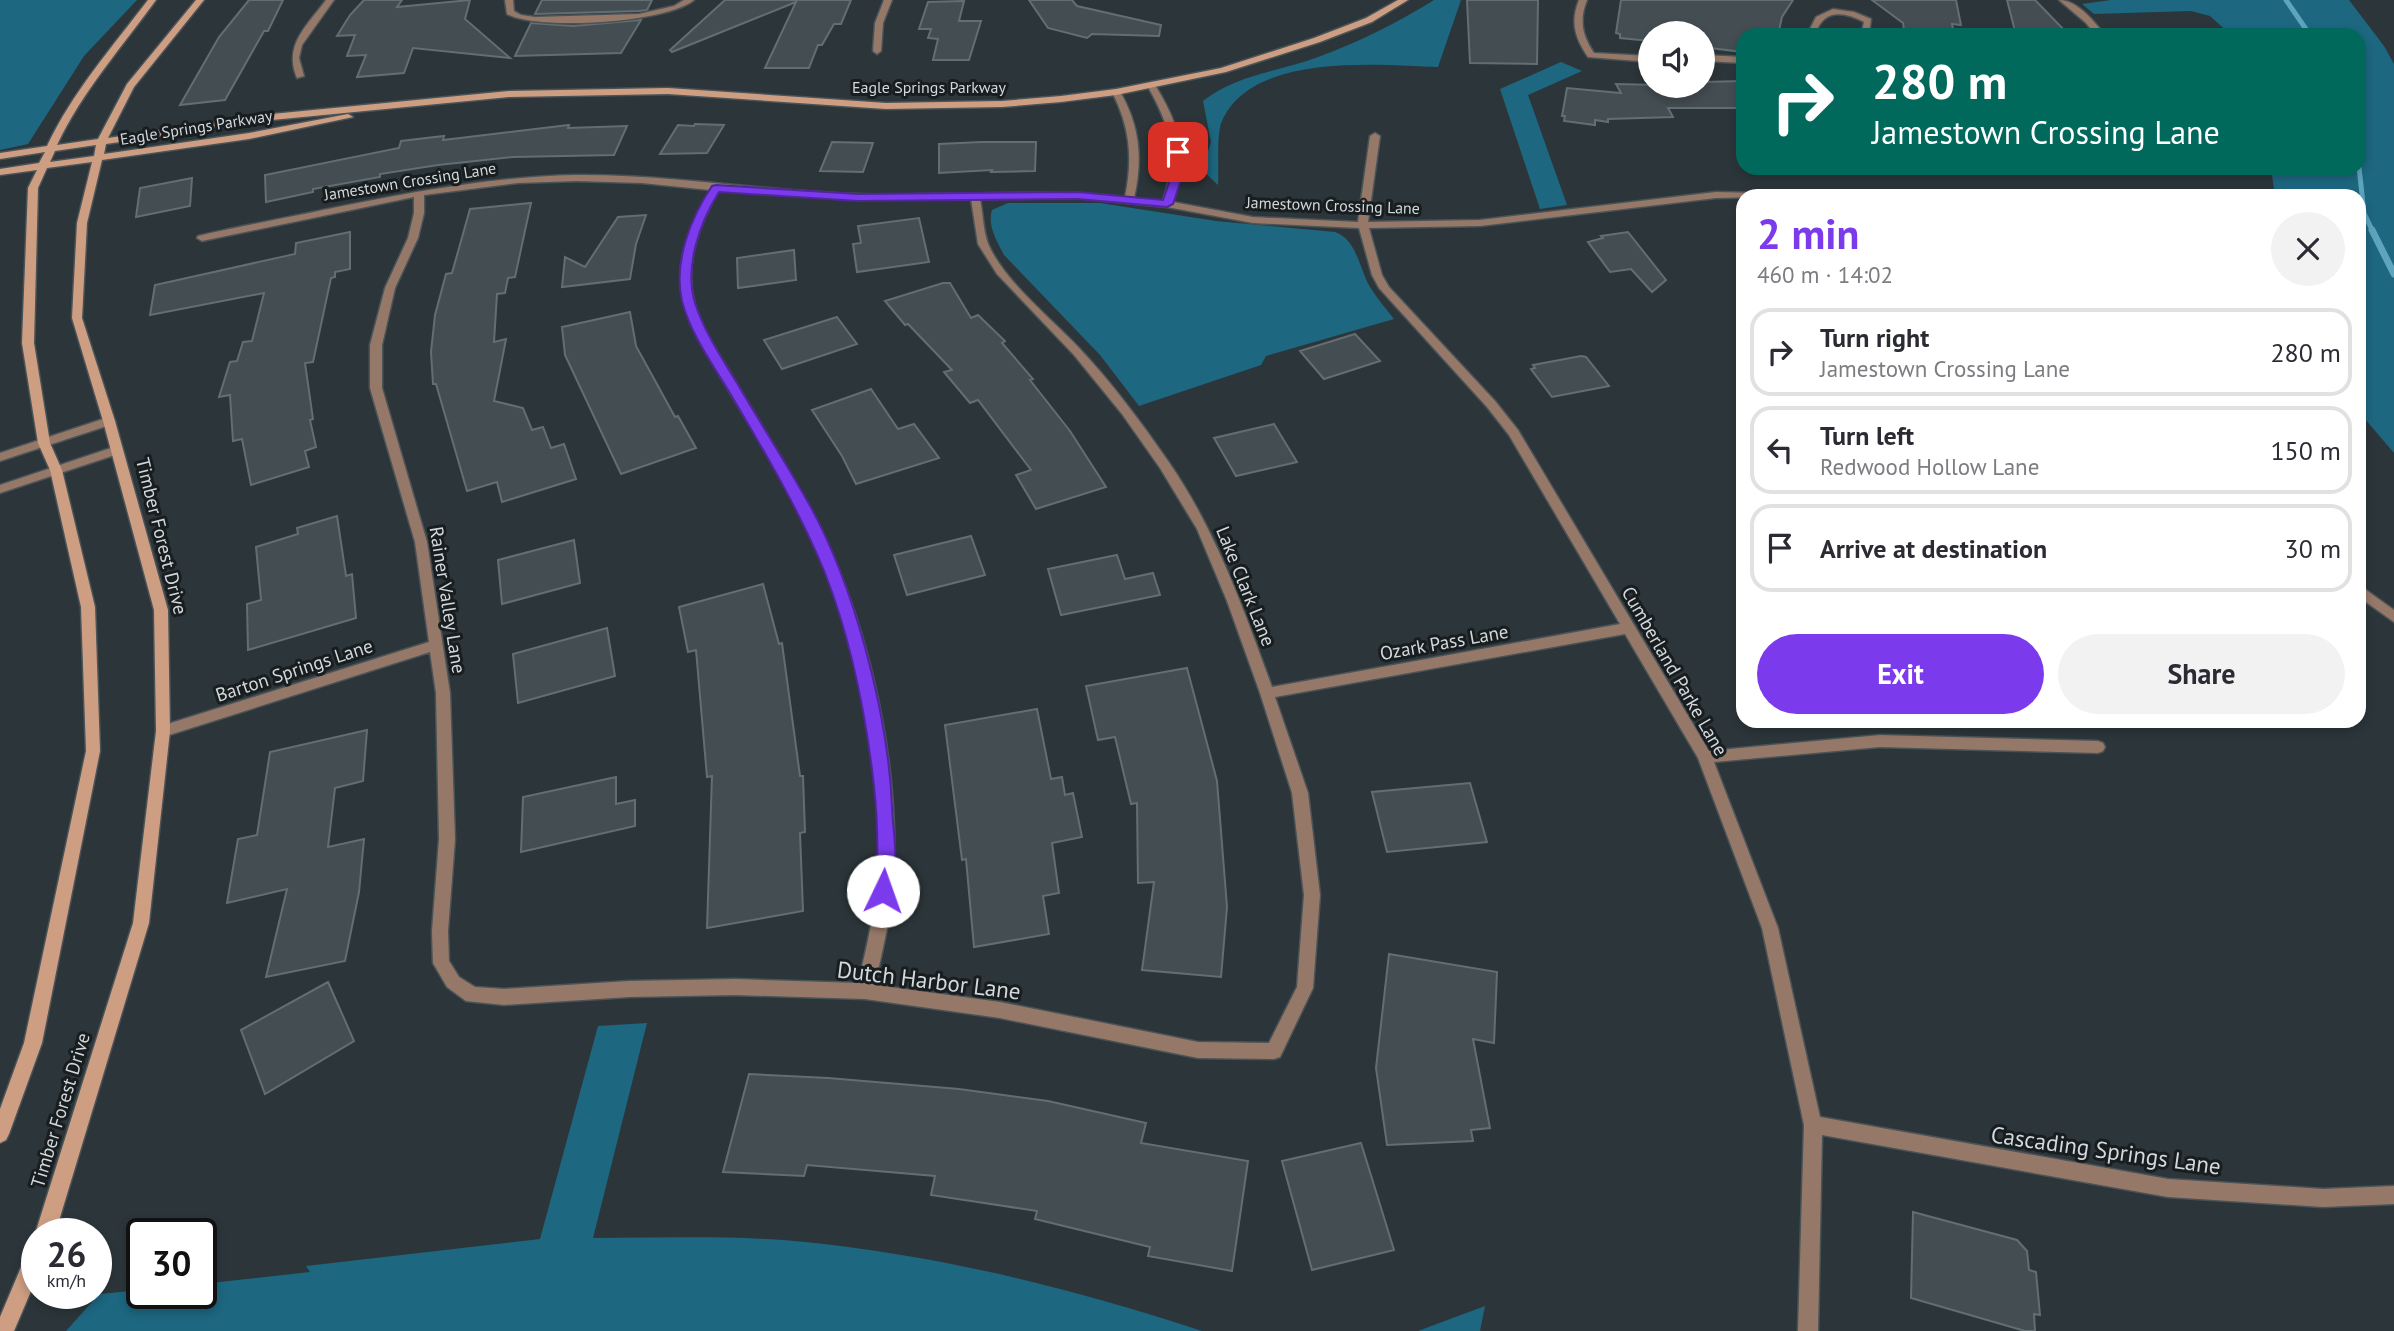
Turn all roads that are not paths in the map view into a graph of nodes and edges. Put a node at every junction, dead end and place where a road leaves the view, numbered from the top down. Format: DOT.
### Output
graph roads {
  1 [pos="152,0"];
  2 [pos="200,0"];
  3 [pos="330,0"];
  4 [pos="509,0"];
  5 [pos="690,0"];
  6 [pos="888,0"];
  7 [pos="1404,0"];
  8 [pos="1583,0"];
  9 [pos="2063,0"];
  10 [pos="1813,28"];
  11 [pos="1866,28"];
  12 [pos="2095,28"];
  13 [pos="877,51"];
  14 [pos="1638,58"];
  15 [pos="1715,59"];
  16 [pos="1736,60"];
  17 [pos="300,76"];
  18 [pos="1151,85"];
  19 [pos="1116,92"];
  20 [pos="396,106"];
  21 [pos="1375,136"];
  22 [pos="102,141"];
  23 [pos="51,149"];
  24 [pos="0,156"];
  25 [pos="96,159"];
  26 [pos="43,167"];
  27 [pos="0,173"];
  28 [pos="716,188"];
  29 [pos="419,193"];
  30 [pos="1736,195"];
  31 [pos="975,196"];
  32 [pos="1129,199"];
  33 [pos="1167,204"];
  34 [pos="1363,225"];
  35 [pos="202,238"];
  36 [pos="109,421"];
  37 [pos="44,443"];
  38 [pos="117,450"];
  39 [pos="0,457"];
  40 [pos="56,470"];
  41 [pos="0,489"];
  42 [pos="2366,595"];
  43 [pos="2394,617"];
  44 [pos="1628,628"];
  45 [pos="436,645"];
  46 [pos="1267,693"];
  47 [pos="163,731"];
  48 [pos="2098,747"];
  49 [pos="1705,757"];
  50 [pos="453,982"];
  51 [pos="865,990"];
  52 [pos="1275,1051"];
  53 [pos="1813,1125"];
  54 [pos="0,1133"];
  55 [pos="2394,1195"];
  56 [pos="50,1218"];
  57 [pos="21,1291"];
  58 [pos="4,1331"];
  59 [pos="1808,1331"];
  1 -- 23 [label="main road"];
  2 -- 22 [label="main road, Timber Forest Drive"];
  3 -- 17 [label="street"];
  4 -- 5 [label="street"];
  6 -- 13 [label="street"];
  7 -- 18 [label="main road, Eagle Springs Parkway"];
  8 -- 14 [label="street"];
  9 -- 12 [label="street"];
  10 -- 11 [label="street"];
  15 -- 16 [label="street"];
  18 -- 19 [label="main road, Eagle Springs Parkway"];
  18 -- 33 [label="street"];
  19 -- 20 [label="main road, Eagle Springs Parkway"];
  19 -- 32 [label="street"];
  20 -- 22 [label="main road, Eagle Springs Parkway"];
  20 -- 25 [label="main road, Eagle Springs Parkway"];
  21 -- 34 [label="street, Cumberland Parke Lane"];
  22 -- 23 [label="main road, Eagle Springs Parkway"];
  22 -- 25 [label="main road, Timber Forest Drive"];
  23 -- 24 [label="main road, Eagle Springs Parkway"];
  23 -- 26 [label="main road"];
  25 -- 26 [label="main road, Eagle Springs Parkway"];
  25 -- 36 [label="main road, Timber Forest Drive"];
  26 -- 27 [label="main road, Eagle Springs Parkway"];
  26 -- 37 [label="main road"];
  28 -- 29 [label="street, Jamestown Crossing Lane"];
  28 -- 31 [label="street, Jamestown Crossing Lane"];
  28 -- 51 [label="street"];
  29 -- 35 [label="street, Jamestown Crossing Lane"];
  29 -- 45 [label="street, Rainer Valley Lane"];
  30 -- 34 [label="street, Jamestown Crossing Lane"];
  31 -- 32 [label="street, Jamestown Crossing Lane"];
  31 -- 46 [label="street, Lake Clark Lane"];
  32 -- 33 [label="street, Jamestown Crossing Lane"];
  33 -- 34 [label="street, Jamestown Crossing Lane"];
  34 -- 44 [label="street, Cumberland Parke Lane"];
  36 -- 37 [label="street"];
  36 -- 38 [label="main road, Timber Forest Drive"];
  37 -- 39 [label="street"];
  37 -- 40 [label="main road"];
  38 -- 40 [label="street"];
  38 -- 47 [label="main road, Timber Forest Drive"];
  40 -- 41 [label="street"];
  40 -- 54 [label="main road"];
  42 -- 43 [label="street"];
  44 -- 46 [label="street, Ozark Pass Lane"];
  44 -- 49 [label="street, Cumberland Parke Lane"];
  45 -- 47 [label="street, Barton Springs Lane"];
  45 -- 50 [label="street, Rainer Valley Lane"];
  46 -- 52 [label="street, Lake Clark Lane"];
  47 -- 56 [label="main road, Timber Forest Drive"];
  48 -- 49 [label="street"];
  49 -- 53 [label="street, Cumberland Parke Lane"];
  50 -- 51 [label="street, Dutch Harbor Lane"];
  51 -- 52 [label="street, Dutch Harbor Lane"];
  53 -- 55 [label="street, Cascading Springs Lane"];
  53 -- 59 [label="street, Cumberland Parke Lane"];
  57 -- 58 [label="main road"];
}
